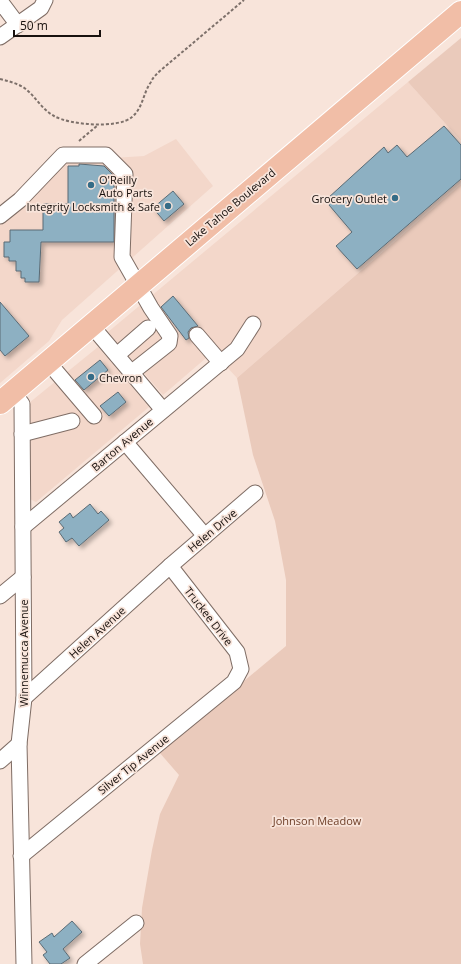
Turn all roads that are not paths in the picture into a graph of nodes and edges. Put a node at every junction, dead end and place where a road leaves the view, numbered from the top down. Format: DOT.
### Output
graph roads {
  1 [pos="0,1"];
  2 [pos="43,4"];
  3 [pos="461,12"];
  4 [pos="18,25"];
  5 [pos="0,37"];
  6 [pos="0,216"];
  7 [pos="138,285"];
  8 [pos="253,324"];
  9 [pos="91,325"];
  10 [pos="148,328"];
  11 [pos="197,335"];
  12 [pos="117,355"];
  13 [pos="48,362"];
  14 [pos="221,363"];
  15 [pos="132,373"];
  16 [pos="7,397"];
  17 [pos="163,410"];
  18 [pos="94,416"];
  19 [pos="72,421"];
  20 [pos="22,434"];
  21 [pos="124,442"];
  22 [pos="255,494"];
  23 [pos="23,527"];
  24 [pos="205,536"];
  25 [pos="170,566"];
  26 [pos="23,577"];
  27 [pos="0,596"];
  28 [pos="241,669"];
  29 [pos="24,698"];
  30 [pos="19,744"];
  31 [pos="0,761"];
  32 [pos="21,856"];
  33 [pos="136,923"];
  34 [pos="24,964"];
  35 [pos="85,964"];
  1 -- 4 [label="street"];
  2 -- 4 [label="street"];
  3 -- 7 [label="highway, Lake Tahoe Boulevard"];
  4 -- 5 [label="street"];
  6 -- 7 [label="street"];
  7 -- 9 [label="highway, Lake Tahoe Boulevard"];
  7 -- 15 [label="street"];
  8 -- 14 [label="street, Barton Avenue"];
  9 -- 12 [label="street"];
  9 -- 13 [label="highway, Lake Tahoe Boulevard"];
  10 -- 12 [label="street"];
  11 -- 14 [label="street"];
  12 -- 15 [label="street"];
  13 -- 16 [label="highway, Lake Tahoe Boulevard"];
  13 -- 18 [label="street"];
  14 -- 17 [label="street, Barton Avenue"];
  15 -- 17 [label="street"];
  16 -- 20 [label="street, Winnemucca Avenue"];
  17 -- 21 [label="street, Barton Avenue"];
  19 -- 20 [label="street"];
  20 -- 23 [label="street, Winnemucca Avenue"];
  21 -- 23 [label="street, Barton Avenue"];
  21 -- 24 [label="street"];
  22 -- 24 [label="street, Helen Drive"];
  23 -- 26 [label="street, Winnemucca Avenue"];
  24 -- 25 [label="street, Helen Drive"];
  25 -- 28 [label="street, Truckee Drive"];
  25 -- 29 [label="street, Helen Avenue"];
  26 -- 27 [label="street"];
  26 -- 29 [label="street, Winnemucca Avenue"];
  28 -- 32 [label="street, Silver Tip Avenue"];
  29 -- 30 [label="street, Winnemucca Avenue"];
  30 -- 31 [label="street"];
  30 -- 32 [label="street, Winnemucca Avenue"];
  32 -- 34 [label="street, Winnemucca Avenue"];
  33 -- 35 [label="street"];
}
